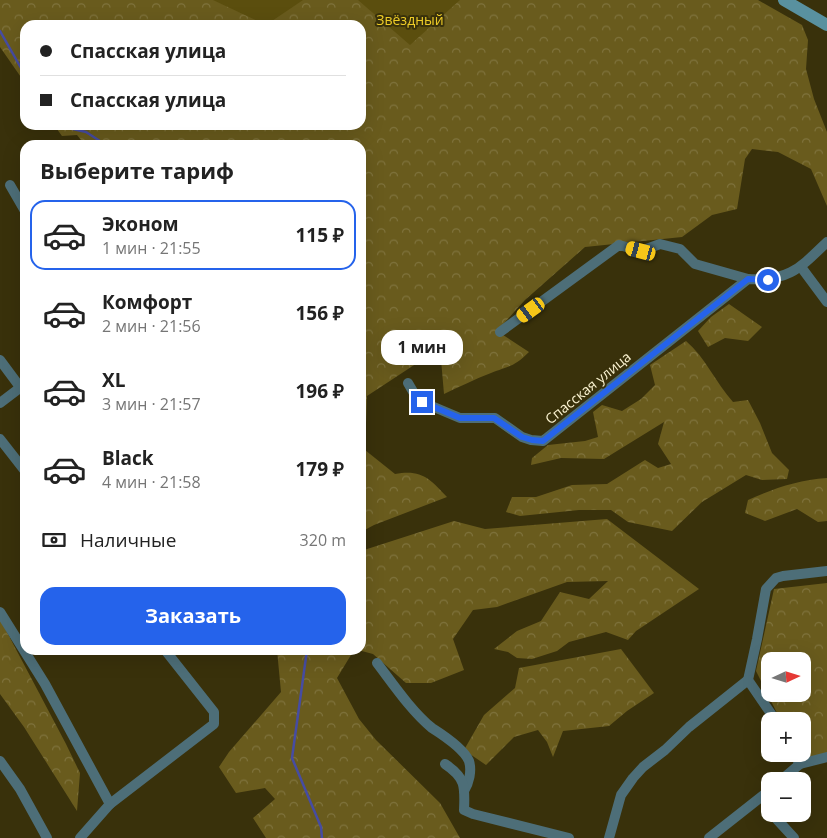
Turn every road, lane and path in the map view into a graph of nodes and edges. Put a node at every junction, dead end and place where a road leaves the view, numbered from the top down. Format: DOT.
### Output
graph roads {
  1 [pos="784,0"];
  2 [pos="827,25"];
  3 [pos="10,185"];
  4 [pos="20,202"];
  5 [pos="827,242"];
  6 [pos="802,266"];
  7 [pos="748,279"];
  8 [pos="827,302"];
  9 [pos="500,332"];
  10 [pos="0,360"];
  11 [pos="20,383"];
  12 [pos="408,383"];
  13 [pos="20,387"];
  14 [pos="0,403"];
  15 [pos="0,439"];
  16 [pos="20,465"];
  17 [pos="827,571"];
  18 [pos="0,612"];
  19 [pos="20,644"];
  20 [pos="27,655"];
  21 [pos="169,655"];
  22 [pos="377,664"];
  23 [pos="748,680"];
  24 [pos="770,712"];
  25 [pos="827,757"];
  26 [pos="0,761"];
  27 [pos="446,764"];
  28 [pos="800,764"];
  29 [pos="791,772"];
  30 [pos="464,791"];
  31 [pos="760,799"];
  32 [pos="110,804"];
  33 [pos="780,822"];
  34 [pos="47,838"];
  35 [pos="80,838"];
  36 [pos="569,838"];
  37 [pos="610,838"];
  38 [pos="709,838"];
  39 [pos="794,838"];
  1 -- 2 [label="main road"];
  3 -- 4 [label="street"];
  5 -- 6 [label="street"];
  6 -- 7 [label="street"];
  6 -- 8 [label="street"];
  7 -- 9 [label="street"];
  7 -- 12 [label="street, Спасская улица"];
  10 -- 11 [label="street"];
  13 -- 14 [label="street"];
  15 -- 16 [label="street"];
  17 -- 23 [label="street"];
  18 -- 19 [label="street"];
  20 -- 32 [label="street"];
  21 -- 32 [label="street"];
  22 -- 30 [label="street"];
  23 -- 24 [label="street"];
  23 -- 37 [label="street"];
  25 -- 28 [label="street"];
  26 -- 34 [label="street"];
  27 -- 30 [label="street"];
  28 -- 29 [label="street"];
  30 -- 36 [label="street"];
  31 -- 38 [label="street"];
  32 -- 35 [label="street"];
  33 -- 39 [label="street"];
}
